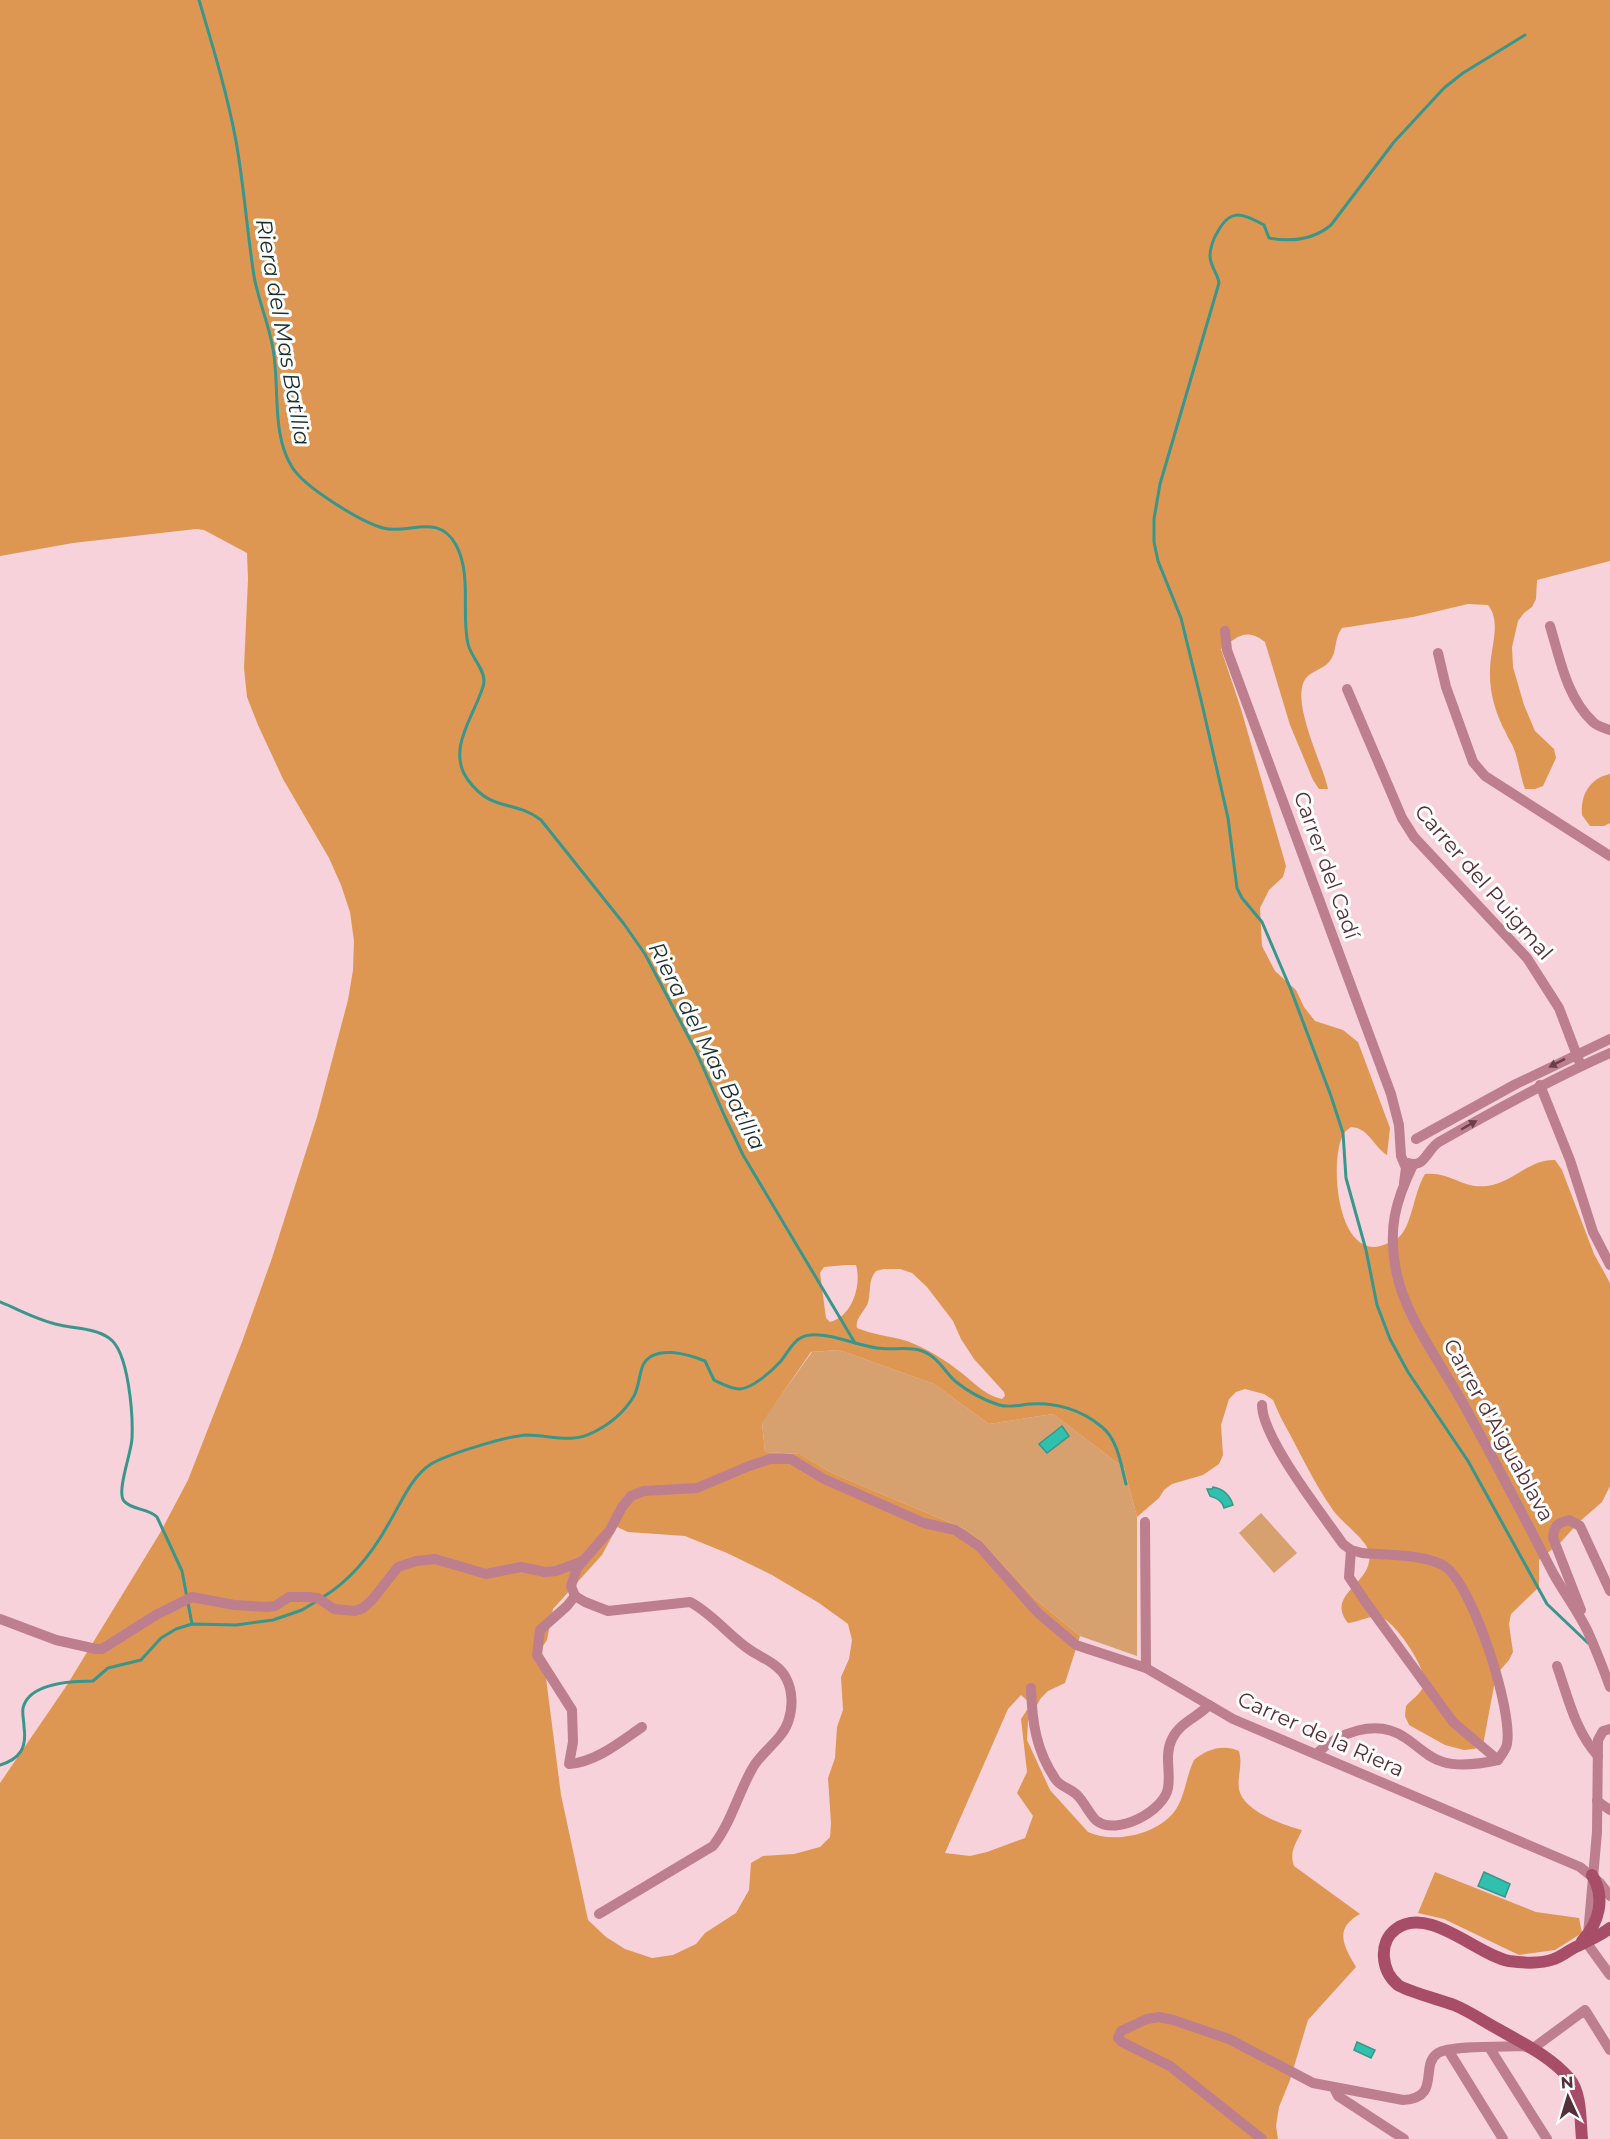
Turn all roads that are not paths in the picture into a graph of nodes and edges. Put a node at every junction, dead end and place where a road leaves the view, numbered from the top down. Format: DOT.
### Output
graph roads {
  1 [pos="1550,626"];
  2 [pos="1225,631"];
  3 [pos="1438,653"];
  4 [pos="1347,689"];
  5 [pos="1610,730"];
  6 [pos="1610,856"];
  7 [pos="1610,1039"];
  8 [pos="1610,1053"];
  9 [pos="1575,1054"];
  10 [pos="1581,1065"];
  11 [pos="1540,1085"];
  12 [pos="1396,1112"];
  13 [pos="1415,1139"];
  14 [pos="1401,1148"];
  15 [pos="1424,1160"];
  16 [pos="1408,1162"];
  17 [pos="1610,1265"];
  18 [pos="1262,1406"];
  19 [pos="1145,1522"];
  20 [pos="1350,1550"];
  21 [pos="583,1561"];
  22 [pos="1610,1591"];
  23 [pos="575,1596"];
  24 [pos="0,1619"];
  25 [pos="1587,1630"];
  26 [pos="1557,1666"];
  27 [pos="1146,1668"];
  28 [pos="1610,1687"];
  29 [pos="1031,1688"];
  30 [pos="1209,1705"];
  31 [pos="642,1727"];
  32 [pos="1610,1729"];
  33 [pos="1316,1754"];
  34 [pos="1598,1756"];
  35 [pos="1498,1760"];
  36 [pos="1598,1801"];
  37 [pos="1610,1810"];
  38 [pos="1592,1875"];
  39 [pos="1610,1896"];
  40 [pos="599,1914"];
  41 [pos="1610,1928"];
  42 [pos="1584,1941"];
  43 [pos="1610,1976"];
  44 [pos="1489,2047"];
  45 [pos="1532,2049"];
  46 [pos="1448,2050"];
  47 [pos="1610,2050"];
  48 [pos="1334,2088"];
  49 [pos="1262,2139"];
  50 [pos="1404,2139"];
  51 [pos="1503,2139"];
  52 [pos="1547,2139"];
  53 [pos="1582,2139"];
  1 -- 5 [label="street"];
  2 -- 12 [label="street, Carrer del Cadí"];
  3 -- 6 [label="street"];
  4 -- 9 [label="street, Carrer del Puigmal"];
  7 -- 9 [label="street"];
  8 -- 10 [label="street"];
  9 -- 10 [label="street, Carrer del Puigmal"];
  9 -- 13 [label="street, one-way"];
  10 -- 11 [label="street"];
  15 -- 11 [label="street, one-way"];
  11 -- 17 [label="street"];
  12 -- 13 [label="street, Carrer del Cadí"];
  12 -- 14 [label="street, Carrer del Cadí"];
  13 -- 14 [label="street"];
  13 -- 15 [label="street"];
  14 -- 16 [label="street"];
  15 -- 16 [label="street"];
  16 -- 25 [label="street, Carrer d'Aiguablava"];
  18 -- 20 [label="street"];
  19 -- 27 [label="street"];
  20 -- 35 [label="street"];
  20 -- 35 [label="street"];
  21 -- 23 [label="street"];
  21 -- 24 [label="street"];
  21 -- 27 [label="street, Carrer de la Riera"];
  22 -- 25 [label="street"];
  23 -- 31 [label="street"];
  23 -- 40 [label="street"];
  25 -- 28 [label="street, Carrer d'Aiguablava"];
  26 -- 34 [label="street"];
  27 -- 30 [label="street, Carrer de la Riera"];
  29 -- 30 [label="street"];
  30 -- 33 [label="street, Carrer de la Riera"];
  32 -- 34 [label="street"];
  33 -- 35 [label="street"];
  33 -- 38 [label="street, Carrer de la Riera"];
  34 -- 36 [label="street"];
  36 -- 37 [label="street"];
  36 -- 38 [label="street"];
  38 -- 39 [label="street, Carrer de la Riera"];
  38 -- 42 [label="street"];
  41 -- 42 [label="street"];
  42 -- 43 [label="street"];
  42 -- 45 [label="street"];
  44 -- 45 [label="street"];
  44 -- 46 [label="street"];
  44 -- 52 [label="street"];
  45 -- 47 [label="street"];
  45 -- 53 [label="street"];
  46 -- 48 [label="street"];
  46 -- 51 [label="street"];
  48 -- 49 [label="street"];
  48 -- 50 [label="street"];
}
